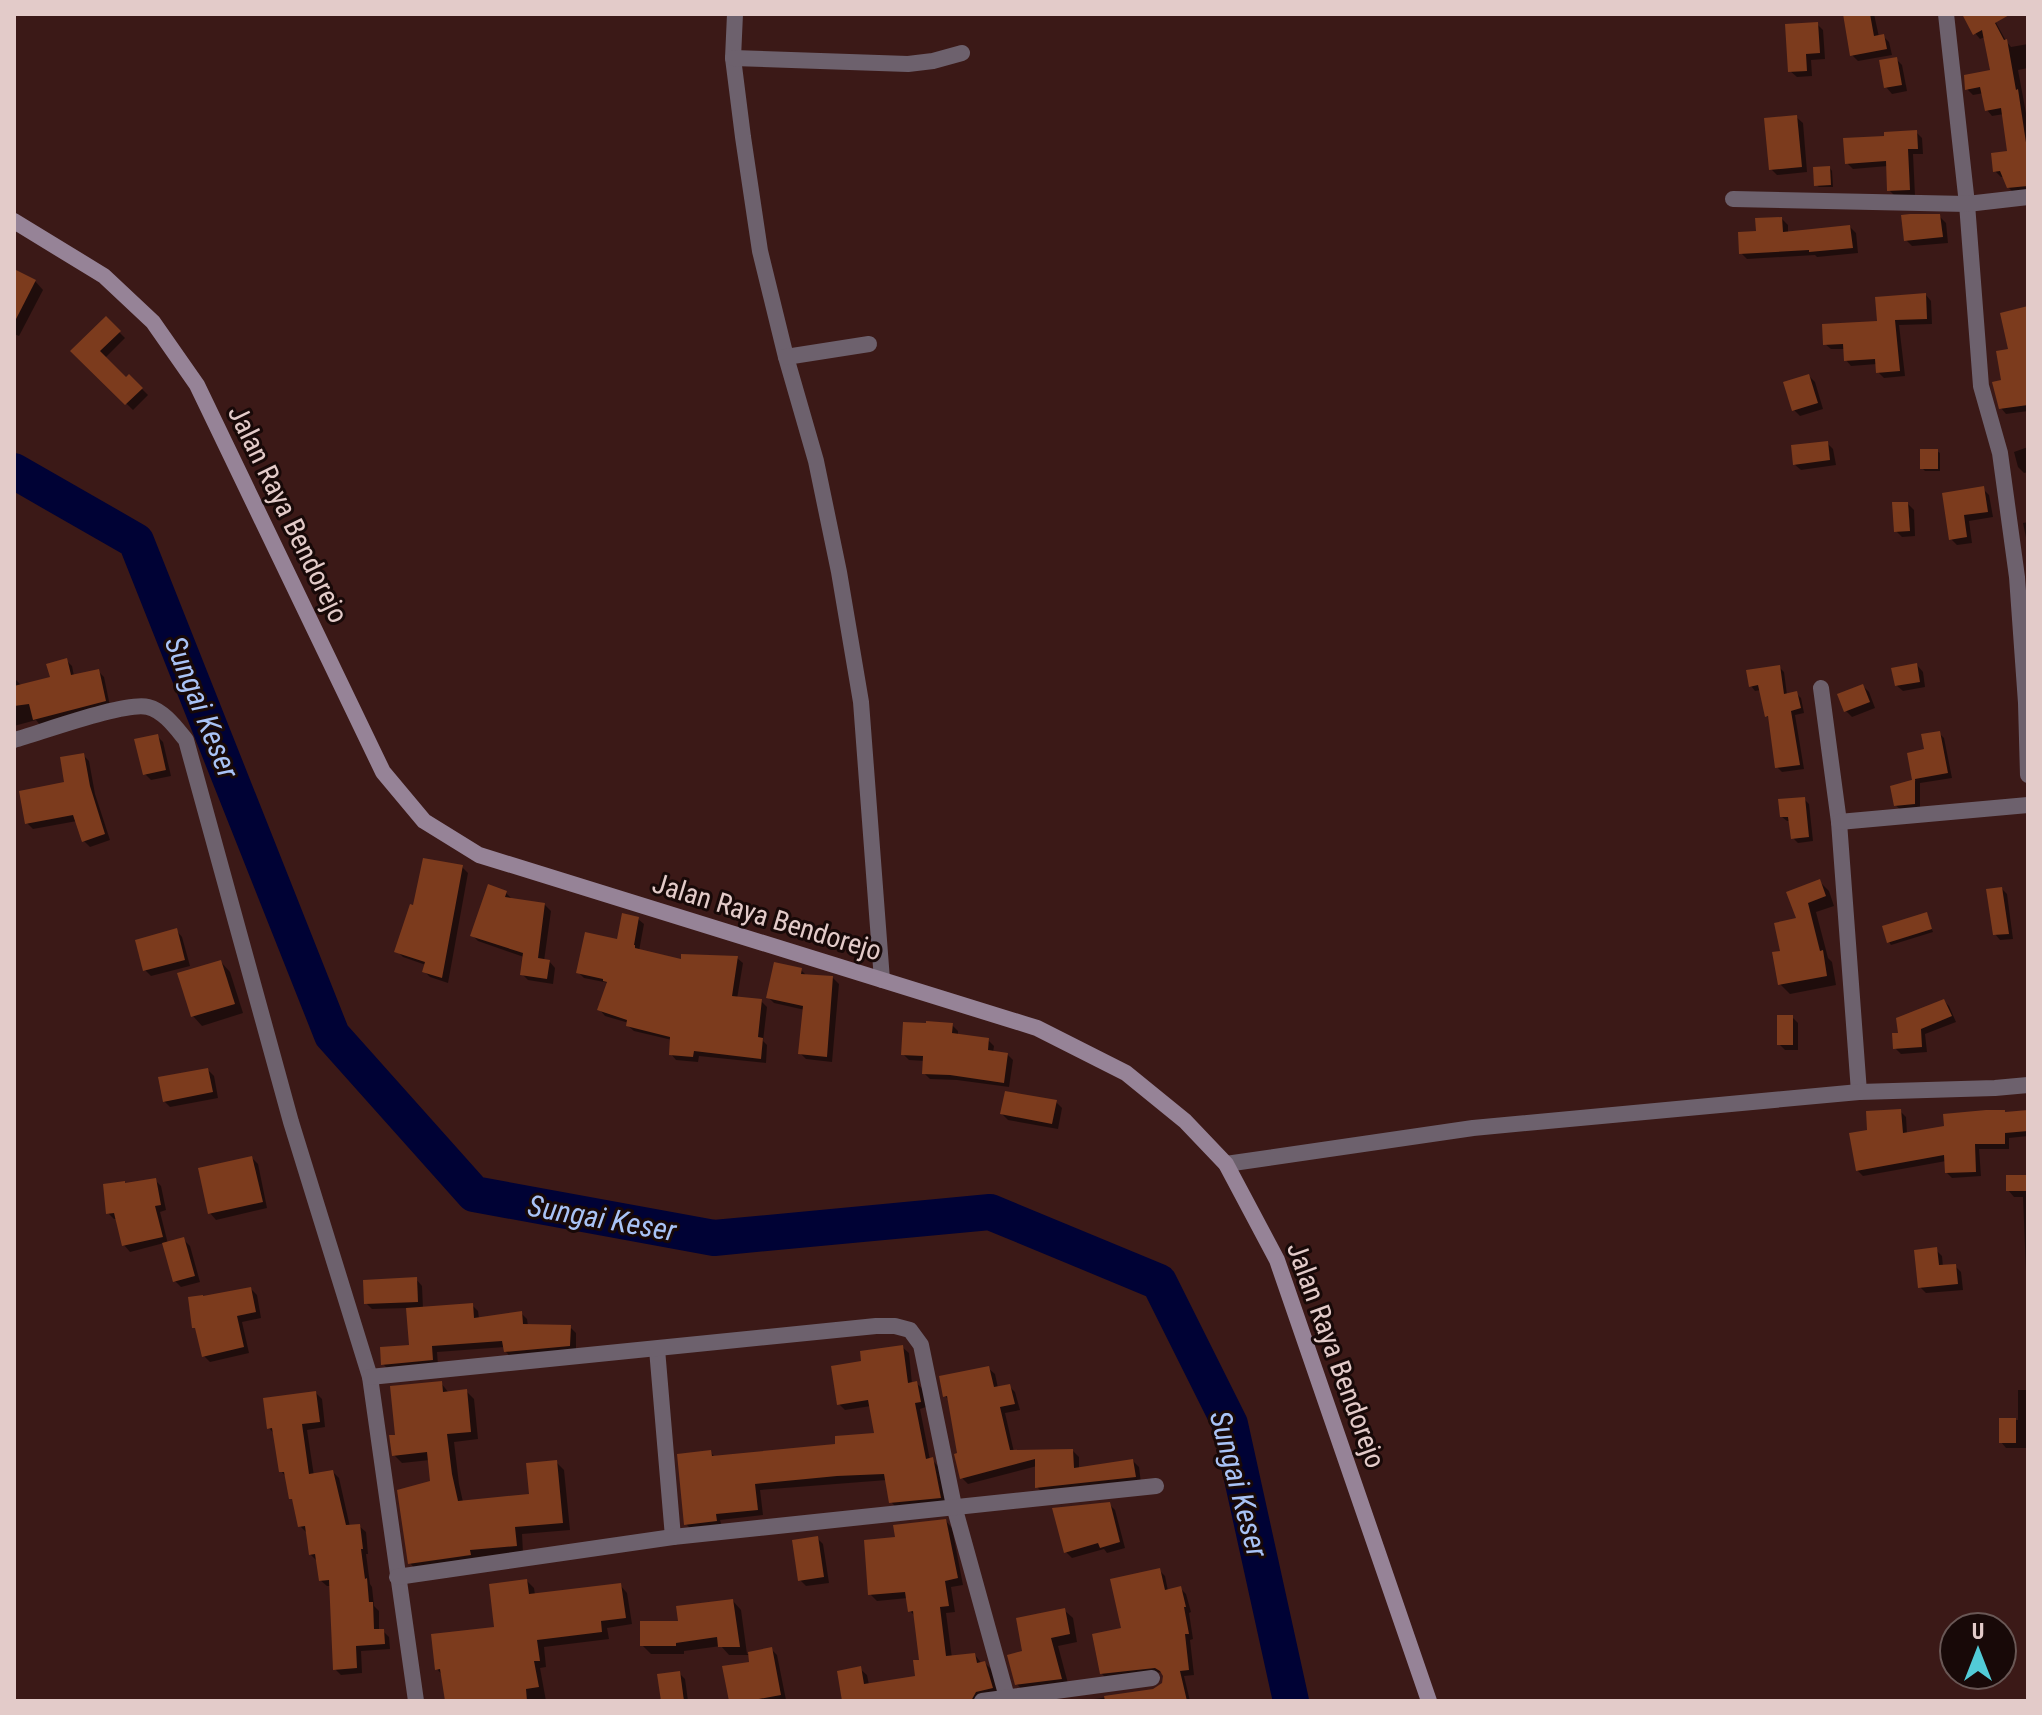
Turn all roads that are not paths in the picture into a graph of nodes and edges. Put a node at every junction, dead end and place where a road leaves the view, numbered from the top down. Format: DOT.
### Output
graph roads {
  1 [pos="735,14"];
  2 [pos="1946,14"];
  3 [pos="962,53"];
  4 [pos="733,58"];
  5 [pos="2028,197"];
  6 [pos="1733,199"];
  7 [pos="1967,204"];
  8 [pos="14,221"];
  9 [pos="869,344"];
  10 [pos="786,357"];
  11 [pos="2023,577"];
  12 [pos="1821,688"];
  13 [pos="2027,703"];
  14 [pos="14,740"];
  15 [pos="2028,775"];
  16 [pos="2028,805"];
  17 [pos="1839,822"];
  18 [pos="882,980"];
  19 [pos="2028,1085"];
  20 [pos="1859,1092"];
  21 [pos="1226,1164"];
  22 [pos="657,1349"];
  23 [pos="370,1377"];
  24 [pos="1156,1486"];
  25 [pos="954,1506"];
  26 [pos="673,1537"];
  27 [pos="397,1577"];
  28 [pos="1152,1678"];
  29 [pos="1007,1699"];
  30 [pos="416,1701"];
  31 [pos="982,1701"];
  32 [pos="1429,1701"];
  1 -- 4 [label="street"];
  2 -- 7 [label="street"];
  3 -- 4 [label="street"];
  4 -- 10 [label="street"];
  5 -- 7 [label="street"];
  6 -- 7 [label="street"];
  7 -- 11 [label="street"];
  8 -- 18 [label="main road, Jalan Raya Bendorejo"];
  9 -- 10 [label="street"];
  10 -- 18 [label="street"];
  11 -- 13 [label="street"];
  12 -- 17 [label="street"];
  13 -- 15 [label="street"];
  14 -- 23 [label="street"];
  16 -- 17 [label="street"];
  17 -- 20 [label="street"];
  18 -- 21 [label="main road, Jalan Raya Bendorejo"];
  19 -- 20 [label="street"];
  20 -- 21 [label="street"];
  21 -- 32 [label="main road, Jalan Raya Bendorejo"];
  22 -- 23 [label="street"];
  22 -- 25 [label="street"];
  22 -- 26 [label="street"];
  23 -- 27 [label="street"];
  24 -- 25 [label="street"];
  25 -- 26 [label="street"];
  25 -- 29 [label="street"];
  26 -- 27 [label="street"];
  27 -- 30 [label="street"];
  28 -- 29 [label="street"];
  29 -- 31 [label="street"];
}
